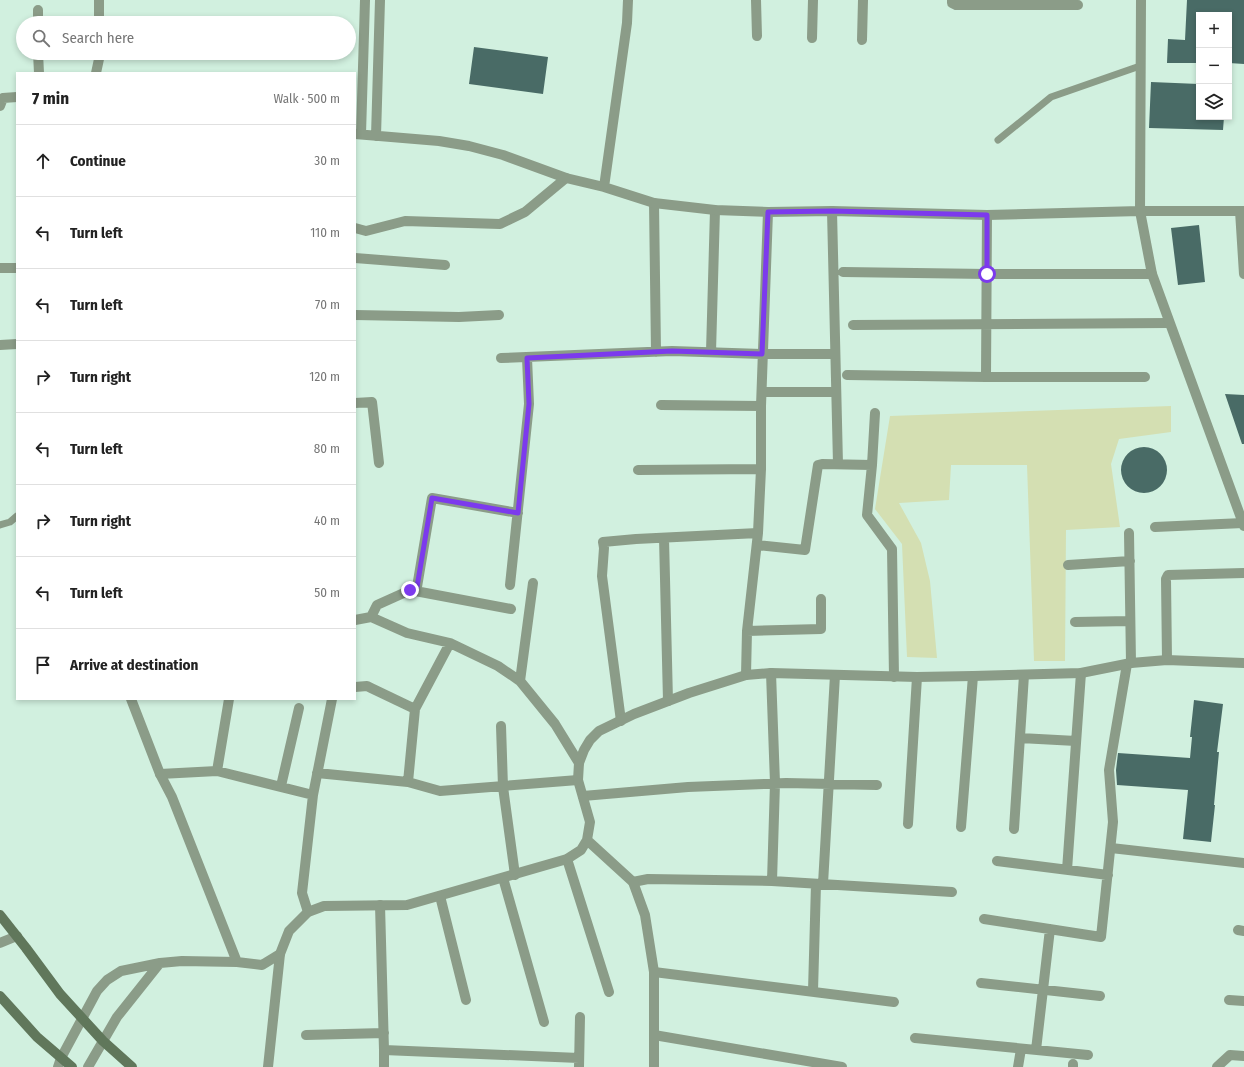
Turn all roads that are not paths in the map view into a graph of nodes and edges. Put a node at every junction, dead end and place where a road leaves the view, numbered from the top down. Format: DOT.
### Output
graph roads {
  1 [pos="99,0"];
  2 [pos="365,0"];
  3 [pos="380,0"];
  4 [pos="628,0"];
  5 [pos="756,0"];
  6 [pos="813,0"];
  7 [pos="863,0"];
  8 [pos="952,0"];
  9 [pos="1141,0"];
  10 [pos="995,2"];
  11 [pos="1078,5"];
  12 [pos="38,10"];
  13 [pos="38,16"];
  14 [pos="99,16"];
  15 [pos="757,36"];
  16 [pos="812,38"];
  17 [pos="862,40"];
  18 [pos="38,60"];
  19 [pos="99,60"];
  20 [pos="1140,66"];
  21 [pos="39,72"];
  22 [pos="96,72"];
  23 [pos="16,98"];
  24 [pos="0,106"];
  25 [pos="358,134"];
  26 [pos="376,136"];
  27 [pos="998,140"];
  28 [pos="566,178"];
  29 [pos="604,187"];
  30 [pos="654,203"];
  31 [pos="715,210"];
  32 [pos="832,211"];
  33 [pos="1140,211"];
  34 [pos="1242,211"];
  35 [pos="768,212"];
  36 [pos="987,215"];
  37 [pos="356,228"];
  38 [pos="356,258"];
  39 [pos="445,265"];
  40 [pos="0,268"];
  41 [pos="16,268"];
  42 [pos="843,272"];
  43 [pos="987,274"];
  44 [pos="1152,274"];
  45 [pos="1244,274"];
  46 [pos="356,315"];
  47 [pos="499,315"];
  48 [pos="1169,323"];
  49 [pos="853,325"];
  50 [pos="986,325"];
  51 [pos="16,344"];
  52 [pos="0,345"];
  53 [pos="656,352"];
  54 [pos="711,352"];
  55 [pos="762,354"];
  56 [pos="835,354"];
  57 [pos="501,358"];
  58 [pos="527,358"];
  59 [pos="847,375"];
  60 [pos="986,377"];
  61 [pos="1146,377"];
  62 [pos="762,392"];
  63 [pos="836,392"];
  64 [pos="356,403"];
  65 [pos="661,405"];
  66 [pos="761,406"];
  67 [pos="875,413"];
  68 [pos="379,463"];
  69 [pos="838,464"];
  70 [pos="872,465"];
  71 [pos="760,469"];
  72 [pos="638,470"];
  73 [pos="518,513"];
  74 [pos="16,517"];
  75 [pos="1244,524"];
  76 [pos="0,525"];
  77 [pos="1155,527"];
  78 [pos="758,533"];
  79 [pos="1129,533"];
  80 [pos="664,538"];
  81 [pos="757,545"];
  82 [pos="1130,561"];
  83 [pos="1068,565"];
  84 [pos="1244,573"];
  85 [pos="533,583"];
  86 [pos="510,585"];
  87 [pos="410,590"];
  88 [pos="821,599"];
  89 [pos="511,609"];
  90 [pos="371,617"];
  91 [pos="356,620"];
  92 [pos="1130,621"];
  93 [pos="1075,622"];
  94 [pos="747,631"];
  95 [pos="450,643"];
  96 [pos="1167,660"];
  97 [pos="1244,663"];
  98 [pos="1129,664"];
  99 [pos="771,673"];
  100 [pos="1081,673"];
  101 [pos="746,675"];
  102 [pos="835,675"];
  103 [pos="1024,675"];
  104 [pos="894,676"];
  105 [pos="972,676"];
  106 [pos="917,677"];
  107 [pos="520,681"];
  108 [pos="356,686"];
  109 [pos="132,700"];
  110 [pos="229,700"];
  111 [pos="332,700"];
  112 [pos="668,701"];
  113 [pos="299,708"];
  114 [pos="415,709"];
  115 [pos="621,721"];
  116 [pos="502,726"];
  117 [pos="1020,738"];
  118 [pos="1076,741"];
  119 [pos="579,763"];
  120 [pos="217,771"];
  121 [pos="318,773"];
  122 [pos="160,774"];
  123 [pos="578,780"];
  124 [pos="408,782"];
  125 [pos="775,783"];
  126 [pos="830,783"];
  127 [pos="281,786"];
  128 [pos="877,786"];
  129 [pos="503,787"];
  130 [pos="313,795"];
  131 [pos="583,796"];
  132 [pos="908,824"];
  133 [pos="961,827"];
  134 [pos="1014,829"];
  135 [pos="587,840"];
  136 [pos="1111,848"];
  137 [pos="567,859"];
  138 [pos="997,861"];
  139 [pos="1244,863"];
  140 [pos="1067,870"];
  141 [pos="515,875"];
  142 [pos="1108,875"];
  143 [pos="503,878"];
  144 [pos="633,882"];
  145 [pos="772,882"];
  146 [pos="820,884"];
  147 [pos="952,892"];
  148 [pos="440,896"];
  149 [pos="380,905"];
  150 [pos="308,912"];
  151 [pos="0,914"];
  152 [pos="984,919"];
  153 [pos="1050,929"];
  154 [pos="17,936"];
  155 [pos="0,943"];
  156 [pos="280,954"];
  157 [pos="160,962"];
  158 [pos="237,962"];
  159 [pos="654,972"];
  160 [pos="982,983"];
  161 [pos="1043,990"];
  162 [pos="813,991"];
  163 [pos="609,992"];
  164 [pos="0,996"];
  165 [pos="1100,996"];
  166 [pos="466,1000"];
  167 [pos="1229,1000"];
  168 [pos="1244,1001"];
  169 [pos="894,1002"];
  170 [pos="580,1017"];
  171 [pos="82,1019"];
  172 [pos="544,1022"];
  173 [pos="384,1033"];
  174 [pos="306,1035"];
  175 [pos="654,1035"];
  176 [pos="915,1038"];
  177 [pos="103,1041"];
  178 [pos="1021,1049"];
  179 [pos="384,1050"];
  180 [pos="1036,1050"];
  181 [pos="1088,1055"];
  182 [pos="1244,1056"];
  183 [pos="60,1062"];
  184 [pos="579,1063"];
  185 [pos="72,1067"];
  186 [pos="88,1067"];
  187 [pos="132,1067"];
  188 [pos="268,1067"];
  189 [pos="384,1067"];
  190 [pos="654,1067"];
  191 [pos="842,1067"];
  192 [pos="1018,1067"];
  193 [pos="1217,1067"];
  1 -- 14 [label="street"];
  2 -- 25 [label="street"];
  3 -- 26 [label="street"];
  4 -- 29 [label="street"];
  5 -- 15 [label="street"];
  6 -- 16 [label="street"];
  7 -- 17 [label="street"];
  8 -- 10 [label="street"];
  9 -- 20 [label="street"];
  10 -- 11 [label="street"];
  12 -- 13 [label="street"];
  18 -- 21 [label="street"];
  19 -- 22 [label="street"];
  20 -- 27 [label="lane"];
  20 -- 33 [label="street"];
  23 -- 24 [label="street"];
  25 -- 26 [label="street"];
  26 -- 28 [label="street"];
  28 -- 29 [label="street"];
  28 -- 37 [label="street"];
  29 -- 30 [label="street"];
  30 -- 31 [label="street"];
  30 -- 53 [label="street"];
  31 -- 35 [label="street"];
  31 -- 54 [label="street"];
  32 -- 35 [label="street"];
  32 -- 36 [label="street"];
  32 -- 56 [label="street"];
  33 -- 34 [label="street"];
  33 -- 36 [label="street"];
  33 -- 44 [label="street"];
  34 -- 45 [label="street"];
  35 -- 55 [label="street"];
  36 -- 43 [label="street"];
  38 -- 39 [label="street"];
  40 -- 41 [label="street"];
  42 -- 43 [label="street"];
  43 -- 44 [label="street"];
  43 -- 50 [label="street"];
  44 -- 48 [label="street"];
  46 -- 47 [label="street"];
  48 -- 50 [label="street"];
  48 -- 75 [label="street"];
  49 -- 50 [label="street"];
  50 -- 60 [label="street"];
  51 -- 52 [label="street"];
  53 -- 54 [label="street"];
  53 -- 58 [label="street"];
  54 -- 55 [label="street"];
  55 -- 56 [label="street"];
  55 -- 62 [label="street"];
  56 -- 63 [label="street"];
  57 -- 58 [label="street"];
  58 -- 73 [label="street"];
  59 -- 60 [label="street"];
  60 -- 61 [label="street"];
  62 -- 63 [label="street"];
  62 -- 66 [label="street"];
  63 -- 69 [label="street"];
  64 -- 68 [label="street"];
  65 -- 66 [label="street"];
  66 -- 71 [label="street"];
  67 -- 70 [label="street"];
  69 -- 70 [label="street"];
  69 -- 81 [label="street"];
  70 -- 104 [label="street"];
  71 -- 72 [label="street"];
  71 -- 78 [label="street"];
  73 -- 86 [label="street"];
  73 -- 87 [label="street"];
  74 -- 76 [label="lane"];
  75 -- 77 [label="street"];
  78 -- 80 [label="street"];
  78 -- 81 [label="street"];
  79 -- 82 [label="street"];
  80 -- 112 [label="street"];
  80 -- 115 [label="street"];
  81 -- 94 [label="street"];
  82 -- 83 [label="street"];
  82 -- 92 [label="street"];
  84 -- 96 [label="street"];
  85 -- 107 [label="street"];
  87 -- 89 [label="street"];
  87 -- 90 [label="street"];
  88 -- 94 [label="street"];
  90 -- 91 [label="street"];
  90 -- 95 [label="street"];
  92 -- 93 [label="street"];
  92 -- 98 [label="street"];
  94 -- 101 [label="street"];
  95 -- 107 [label="street"];
  95 -- 114 [label="street"];
  96 -- 97 [label="street"];
  96 -- 98 [label="street"];
  98 -- 100 [label="street"];
  98 -- 136 [label="street"];
  99 -- 101 [label="street"];
  99 -- 102 [label="street"];
  99 -- 125 [label="street"];
  100 -- 103 [label="street"];
  100 -- 118 [label="street"];
  101 -- 112 [label="street"];
  102 -- 104 [label="street"];
  102 -- 126 [label="street"];
  103 -- 105 [label="street"];
  103 -- 117 [label="street"];
  104 -- 106 [label="street"];
  105 -- 106 [label="street"];
  105 -- 133 [label="street"];
  106 -- 132 [label="street"];
  107 -- 119 [label="street"];
  108 -- 114 [label="street"];
  109 -- 122 [label="street"];
  110 -- 120 [label="street"];
  111 -- 121 [label="street"];
  112 -- 115 [label="street"];
  113 -- 127 [label="street"];
  114 -- 124 [label="street"];
  115 -- 119 [label="street"];
  116 -- 129 [label="street"];
  117 -- 118 [label="street"];
  117 -- 134 [label="street"];
  118 -- 140 [label="street"];
  119 -- 123 [label="street"];
  120 -- 122 [label="street"];
  120 -- 127 [label="street"];
  121 -- 124 [label="street"];
  121 -- 130 [label="street"];
  122 -- 158 [label="street"];
  123 -- 129 [label="street"];
  123 -- 131 [label="street"];
  124 -- 129 [label="street"];
  125 -- 126 [label="street"];
  125 -- 131 [label="street"];
  125 -- 145 [label="street"];
  126 -- 128 [label="street"];
  126 -- 146 [label="street"];
  127 -- 130 [label="street"];
  129 -- 141 [label="street"];
  130 -- 150 [label="street"];
  131 -- 135 [label="street"];
  135 -- 137 [label="street"];
  135 -- 144 [label="street"];
  136 -- 139 [label="street"];
  136 -- 142 [label="street"];
  137 -- 141 [label="street"];
  137 -- 163 [label="street"];
  138 -- 140 [label="street"];
  140 -- 142 [label="street"];
  141 -- 143 [label="street"];
  142 -- 153 [label="street"];
  143 -- 148 [label="street"];
  143 -- 172 [label="street"];
  144 -- 145 [label="street"];
  144 -- 159 [label="street"];
  145 -- 146 [label="street"];
  146 -- 147 [label="street"];
  146 -- 162 [label="street"];
  148 -- 149 [label="street"];
  148 -- 166 [label="street"];
  149 -- 150 [label="street"];
  149 -- 173 [label="street"];
  150 -- 156 [label="street"];
  151 -- 154 [label="main road"];
  152 -- 153 [label="street"];
  153 -- 161 [label="street"];
  154 -- 155 [label="street"];
  154 -- 171 [label="main road"];
  156 -- 158 [label="street"];
  156 -- 188 [label="street"];
  157 -- 158 [label="street"];
  157 -- 171 [label="street"];
  157 -- 177 [label="street"];
  159 -- 162 [label="street"];
  159 -- 175 [label="street"];
  160 -- 161 [label="street"];
  161 -- 165 [label="street"];
  161 -- 180 [label="street"];
  162 -- 169 [label="street"];
  164 -- 183 [label="main road"];
  167 -- 168 [label="street"];
  170 -- 184 [label="street"];
  171 -- 177 [label="main road"];
  171 -- 183 [label="street"];
  173 -- 174 [label="street"];
  173 -- 179 [label="street"];
  175 -- 190 [label="street"];
  175 -- 191 [label="street"];
  176 -- 178 [label="street"];
  177 -- 186 [label="street"];
  177 -- 187 [label="main road"];
  178 -- 180 [label="street"];
  178 -- 192 [label="street"];
  179 -- 184 [label="street"];
  179 -- 189 [label="street"];
  180 -- 181 [label="street"];
  182 -- 193 [label="street"];
  183 -- 185 [label="main road"];
}
